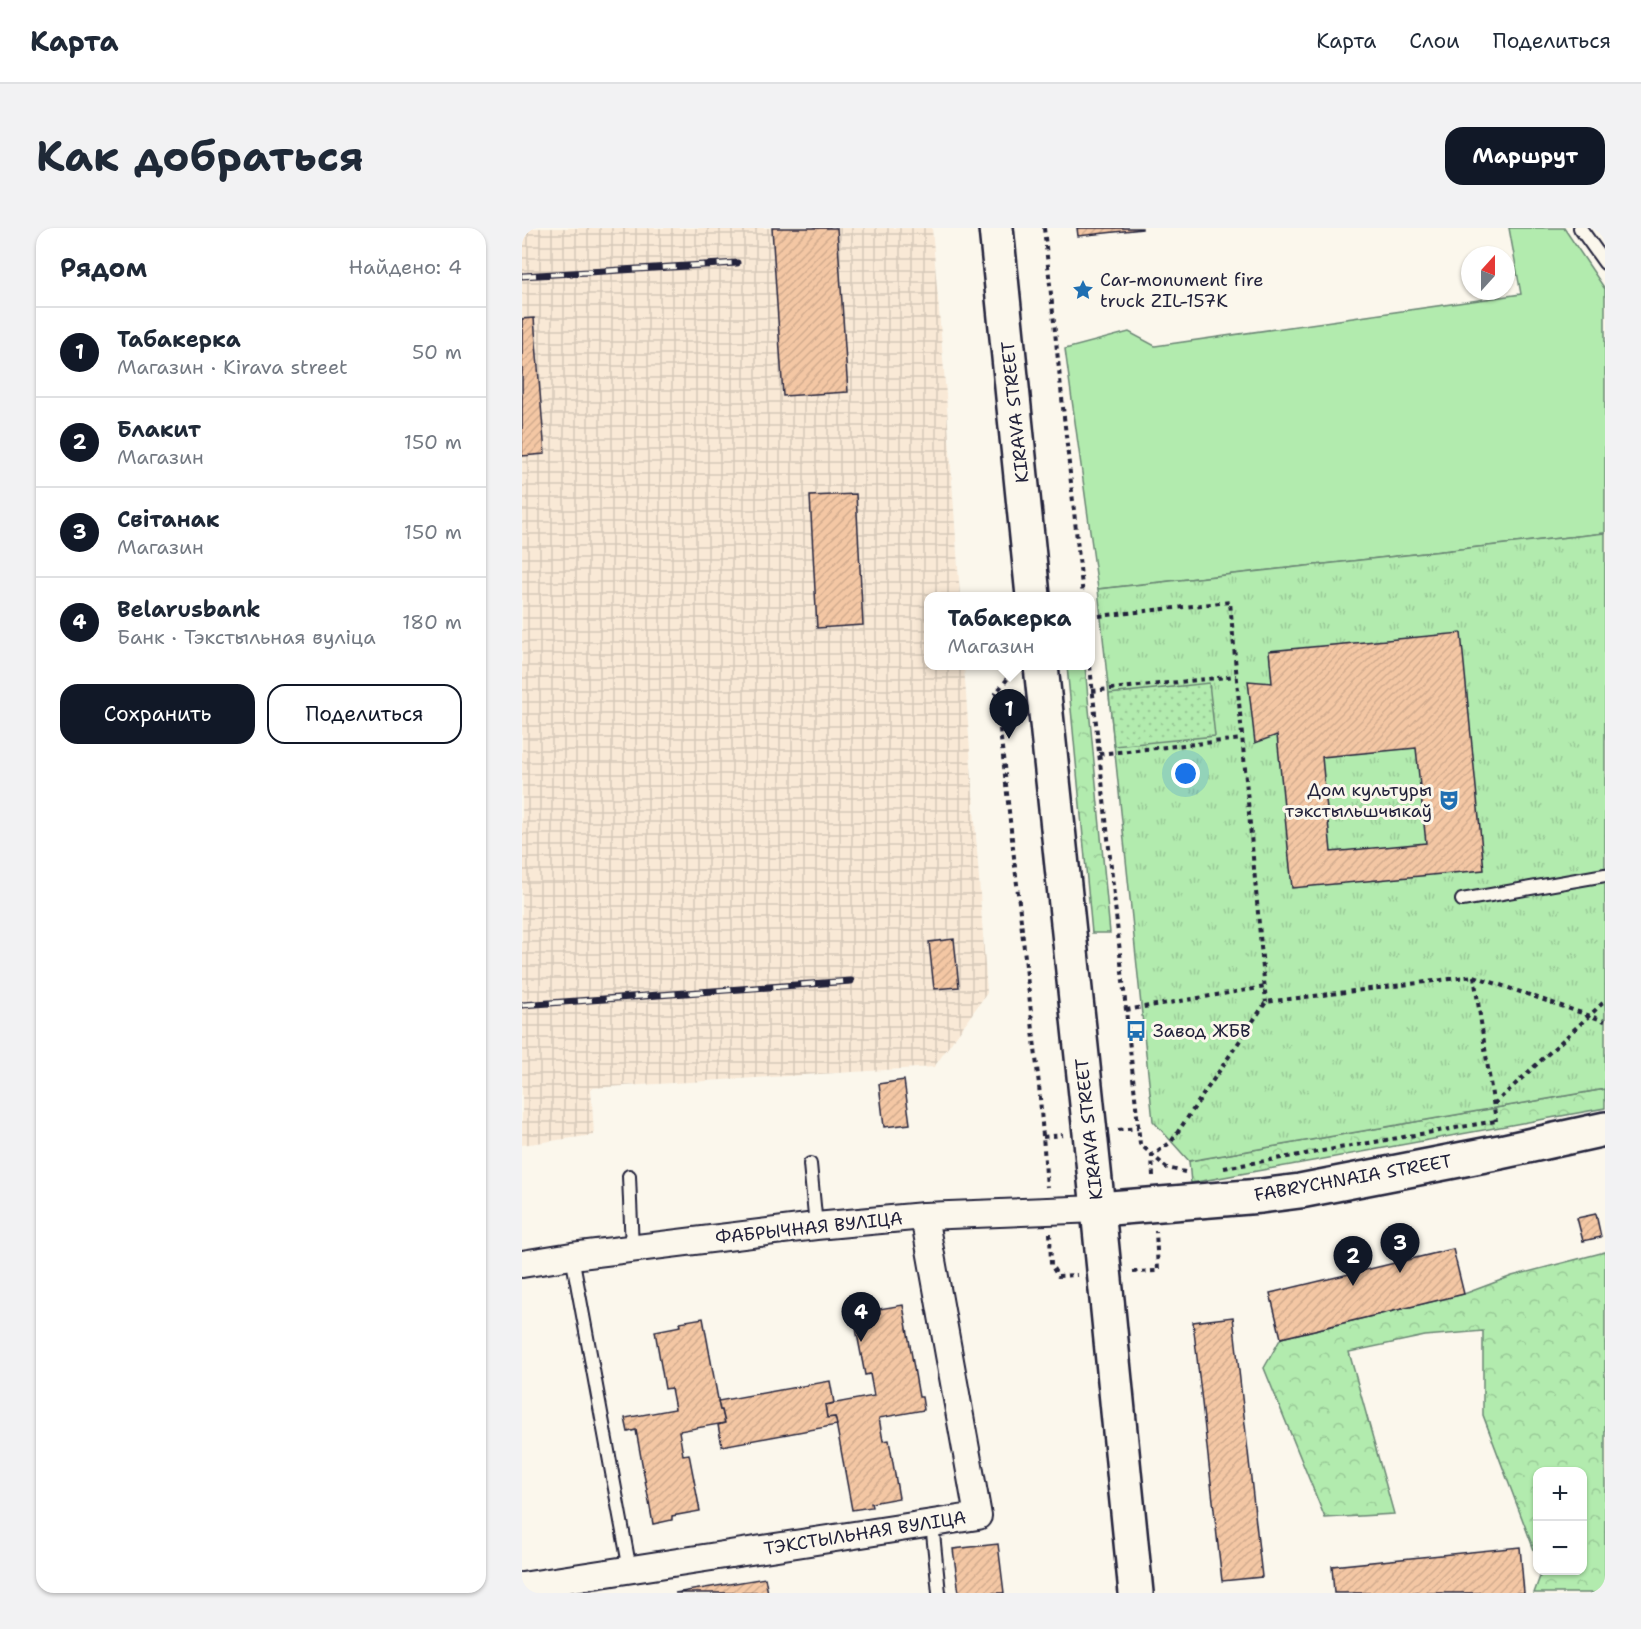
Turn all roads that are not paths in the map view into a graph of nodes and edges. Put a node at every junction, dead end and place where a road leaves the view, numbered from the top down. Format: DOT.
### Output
graph roads {
  1 [pos="996,228"];
  2 [pos="1580,228"];
  3 [pos="1605,263"];
  4 [pos="1032,592"];
  5 [pos="1041,670"];
  6 [pos="1605,875"];
  7 [pos="1462,900"];
  8 [pos="1605,1129"];
  9 [pos="810,1164"];
  10 [pos="629,1176"];
  11 [pos="1098,1209"];
  12 [pos="924,1215"];
  13 [pos="816,1226"];
  14 [pos="632,1249"];
  15 [pos="572,1256"];
  16 [pos="522,1264"];
  17 [pos="932,1523"];
  18 [pos="630,1569"];
  19 [pos="522,1586"];
  20 [pos="939,1593"];
  21 [pos="1136,1593"];
  1 -- 4 [label="main road, KIRAVA STREET"];
  2 -- 3 [label="lane"];
  5 -- 11 [label="main road, KIRAVA STREET"];
  6 -- 7 [label="lane"];
  8 -- 11 [label="main road, FABRYCHNAIA STREET"];
  9 -- 13 [label="lane"];
  10 -- 14 [label="lane"];
  11 -- 12 [label="street, ФАБРЫЧНАЯ ВУЛІЦА"];
  11 -- 21 [label="main road, KIRAVA STREET"];
  12 -- 13 [label="street, ФАБРЫЧНАЯ ВУЛІЦА"];
  12 -- 17 [label="street, ТЭКСТЫЛЬНАЯ ВУЛІЦА"];
  13 -- 14 [label="street, ФАБРЫЧНАЯ ВУЛІЦА"];
  14 -- 15 [label="street, ФАБРЫЧНАЯ ВУЛІЦА"];
  15 -- 16 [label="street, ФАБРЫЧНАЯ ВУЛІЦА"];
  15 -- 18 [label="lane"];
  17 -- 18 [label="street, ТЭКСТЫЛЬНАЯ ВУЛІЦА"];
  17 -- 20 [label="lane"];
  18 -- 19 [label="street, ТЭКСТЫЛЬНАЯ ВУЛІЦА"];
}
